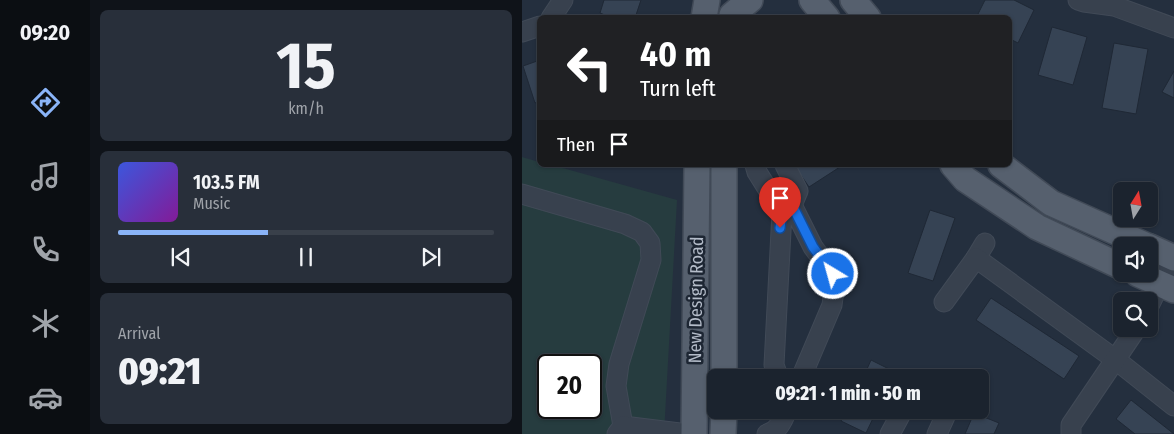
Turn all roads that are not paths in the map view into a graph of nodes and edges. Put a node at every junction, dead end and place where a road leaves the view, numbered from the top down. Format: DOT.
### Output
graph roads {
  1 [pos="563,0"];
  2 [pos="707,0"];
  3 [pos="812,0"];
  4 [pos="853,0"];
  5 [pos="1078,0"];
  6 [pos="1110,3"];
  7 [pos="553,15"];
  8 [pos="704,15"];
  9 [pos="824,15"];
  10 [pos="866,15"];
  11 [pos="537,27"];
  12 [pos="1174,28"];
  13 [pos="522,32"];
  14 [pos="697,167"];
  15 [pos="724,167"];
  16 [pos="756,167"];
  17 [pos="786,167"];
  18 [pos="955,167"];
  19 [pos="1004,167"];
  20 [pos="522,194"];
  21 [pos="787,208"];
  22 [pos="1126,237"];
  23 [pos="1158,251"];
  24 [pos="1173,257"];
  25 [pos="1113,262"];
  26 [pos="1148,282"];
  27 [pos="1161,293"];
  28 [pos="944,302"];
  29 [pos="1131,337"];
  30 [pos="1116,360"];
  31 [pos="724,369"];
  32 [pos="775,369"];
  33 [pos="805,369"];
  34 [pos="1171,400"];
  35 [pos="724,419"];
  36 [pos="783,419"];
  37 [pos="898,419"];
  38 [pos="944,419"];
  39 [pos="620,430"];
  40 [pos="688,434"];
  41 [pos="694,434"];
  42 [pos="723,434"];
  43 [pos="767,434"];
  44 [pos="890,434"];
  45 [pos="937,434"];
  46 [pos="1071,434"];
  1 -- 7 [label="street"];
  2 -- 8 [label="main road"];
  3 -- 9 [label="main road"];
  4 -- 10 [label="main road"];
  5 -- 6 [label="street"];
  6 -- 12 [label="street"];
  11 -- 13 [label="street"];
  14 -- 41 [label="main road, New Design Road"];
  15 -- 31 [label="main road, New Design Road"];
  16 -- 21 [label="street"];
  17 -- 21 [label="street"];
  18 -- 25 [label="main road"];
  19 -- 22 [label="main road"];
  20 -- 39 [label="street"];
  21 -- 32 [label="street"];
  21 -- 33 [label="street"];
  23 -- 24 [label="main road"];
  24 -- 27 [label="street"];
  26 -- 27 [label="main road"];
  28 -- 30 [label="street"];
  29 -- 30 [label="street"];
  30 -- 34 [label="street"];
  30 -- 46 [label="street"];
  35 -- 42 [label="main road"];
  36 -- 43 [label="street"];
  37 -- 44 [label="street"];
  38 -- 45 [label="street"];
  39 -- 40 [label="street"];
}
